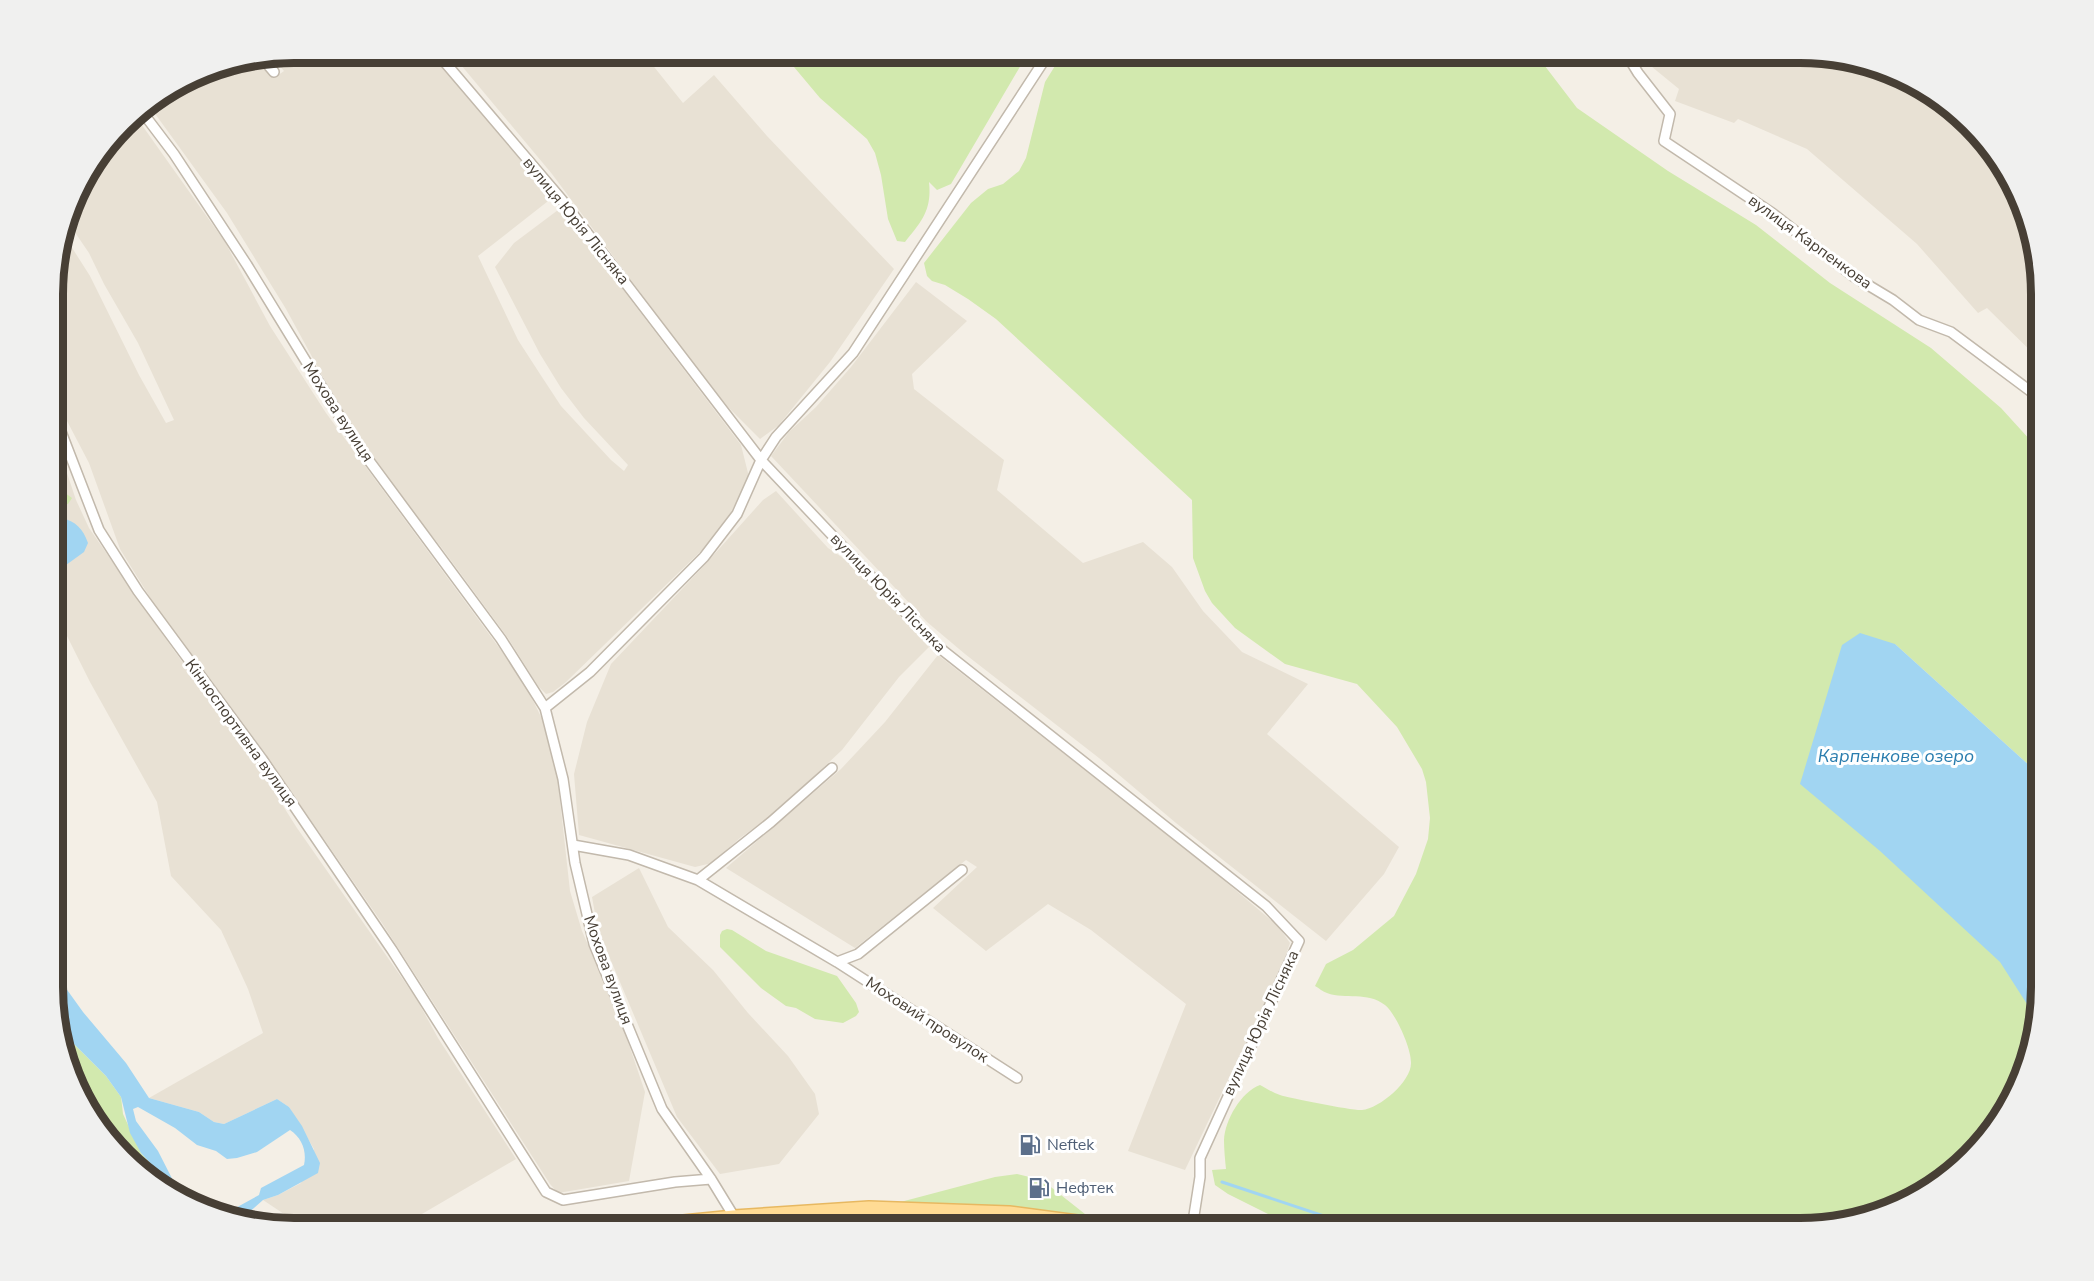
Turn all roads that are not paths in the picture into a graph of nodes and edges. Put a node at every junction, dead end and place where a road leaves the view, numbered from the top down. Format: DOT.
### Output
graph roads {
  1 [pos="446,63"];
  2 [pos="1042,63"];
  3 [pos="1632,63"];
  4 [pos="268,65"];
  5 [pos="274,72"];
  6 [pos="146,117"];
  7 [pos="2031,392"];
  8 [pos="63,437"];
  9 [pos="761,460"];
  10 [pos="545,708"];
  11 [pos="832,768"];
  12 [pos="573,845"];
  13 [pos="962,870"];
  14 [pos="698,880"];
  15 [pos="837,963"];
  16 [pos="1017,1078"];
  17 [pos="711,1179"];
  18 [pos="735,1218"];
  19 [pos="785,1218"];
  20 [pos="1040,1218"];
  21 [pos="1194,1218"];
  1 -- 9 [label="street, вулиця Юрія Лісняка"];
  2 -- 9 [label="street"];
  3 -- 7 [label="street, вулиця Карпенкова"];
  4 -- 5 [label="street"];
  6 -- 10 [label="street, Мохова вулиця"];
  8 -- 17 [label="street, Кінноспортивна вулиця"];
  9 -- 10 [label="street"];
  9 -- 21 [label="street, вулиця Юрія Лісняка"];
  10 -- 12 [label="street, Мохова вулиця"];
  11 -- 14 [label="street"];
  12 -- 14 [label="street, Моховий провулок"];
  12 -- 17 [label="street, Мохова вулиця"];
  13 -- 15 [label="street, Моховий провулок"];
  14 -- 15 [label="street, Моховий провулок"];
  15 -- 16 [label="street, Моховий провулок"];
  17 -- 18 [label="street, Мохова вулиця"];
  19 -- 20 [label="main road"];
}
